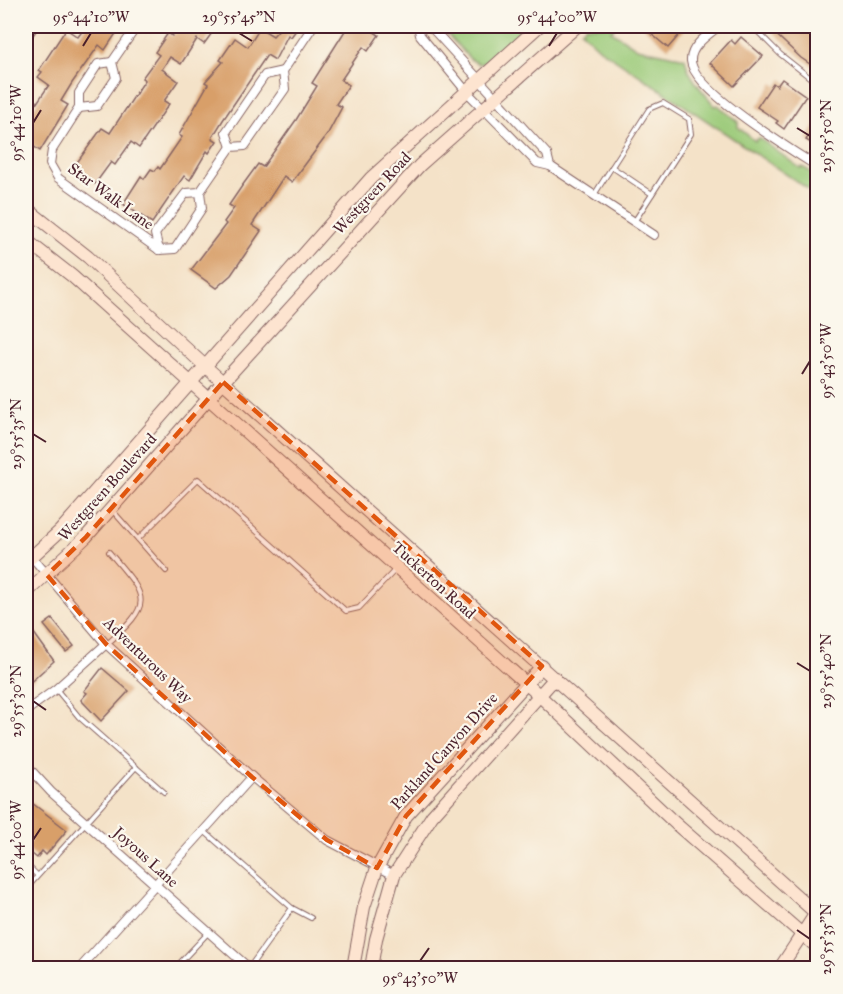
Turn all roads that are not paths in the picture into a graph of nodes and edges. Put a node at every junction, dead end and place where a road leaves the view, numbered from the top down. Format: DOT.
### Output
graph roads {
  1 [pos="137,26"];
  2 [pos="313,26"];
  3 [pos="418,26"];
  4 [pos="430,26"];
  5 [pos="539,26"];
  6 [pos="577,26"];
  7 [pos="719,26"];
  8 [pos="752,26"];
  9 [pos="112,62"];
  10 [pos="283,71"];
  11 [pos="478,81"];
  12 [pos="818,84"];
  13 [pos="466,91"];
  14 [pos="494,99"];
  15 [pos="79,108"];
  16 [pos="483,108"];
  17 [pos="231,147"];
  18 [pos="550,166"];
  19 [pos="612,167"];
  20 [pos="818,167"];
  21 [pos="200,192"];
  22 [pos="652,194"];
  23 [pos="594,195"];
  24 [pos="26,208"];
  25 [pos="634,222"];
  26 [pos="654,235"];
  27 [pos="26,240"];
  28 [pos="159,250"];
  29 [pos="206,367"];
  30 [pos="223,382"];
  31 [pos="190,383"];
  32 [pos="208,399"];
  33 [pos="111,509"];
  34 [pos="138,539"];
  35 [pos="109,552"];
  36 [pos="29,560"];
  37 [pos="396,568"];
  38 [pos="166,571"];
  39 [pos="47,575"];
  40 [pos="26,593"];
  41 [pos="106,644"];
  42 [pos="542,666"];
  43 [pos="555,678"];
  44 [pos="526,684"];
  45 [pos="56,689"];
  46 [pos="540,696"];
  47 [pos="26,711"];
  48 [pos="26,765"];
  49 [pos="136,767"];
  50 [pos="252,777"];
  51 [pos="164,792"];
  52 [pos="86,823"];
  53 [pos="204,830"];
  54 [pos="26,864"];
  55 [pos="376,868"];
  56 [pos="37,875"];
  57 [pos="394,875"];
  58 [pos="154,885"];
  59 [pos="26,889"];
  60 [pos="292,908"];
  61 [pos="817,912"];
  62 [pos="311,918"];
  63 [pos="208,932"];
  64 [pos="801,935"];
  65 [pos="818,948"];
  66 [pos="818,960"];
  67 [pos="249,968"];
  68 [pos="80,969"];
  69 [pos="175,969"];
  70 [pos="354,969"];
  71 [pos="371,969"];
  72 [pos="780,969"];
  73 [pos="812,969"];
  1 -- 9 [label="street"];
  2 -- 10 [label="street"];
  3 -- 13 [label="street"];
  4 -- 11 [label="street"];
  5 -- 11 [label="street, Westgreen Road"];
  6 -- 14 [label="street, Westgreen Road"];
  7 -- 20 [label="street"];
  8 -- 12 [label="lane"];
  9 -- 15 [label="street"];
  9 -- 15 [label="street"];
  10 -- 17 [label="street"];
  10 -- 17 [label="street"];
  11 -- 13 [label="street, Westgreen Road"];
  11 -- 14 [label="street"];
  13 -- 16 [label="street"];
  13 -- 29 [label="street, Westgreen Road"];
  14 -- 16 [label="street, Westgreen Road"];
  14 -- 18 [label="street"];
  15 -- 28 [label="street, Star Walk Lane"];
  16 -- 18 [label="street"];
  16 -- 30 [label="street, Westgreen Road"];
  17 -- 21 [label="street"];
  18 -- 23 [label="street"];
  19 -- 22 [label="lane"];
  19 -- 22 [label="lane"];
  19 -- 23 [label="lane"];
  21 -- 28 [label="street"];
  21 -- 28 [label="street"];
  22 -- 25 [label="lane"];
  23 -- 25 [label="street"];
  24 -- 29 [label="street, Tuckerton Road"];
  25 -- 26 [label="street"];
  27 -- 31 [label="street, Tuckerton Road"];
  29 -- 30 [label="street, Tuckerton Road"];
  29 -- 31 [label="street, Westgreen Road"];
  30 -- 32 [label="street, Westgreen Road"];
  30 -- 42 [label="street, Tuckerton Road"];
  31 -- 32 [label="street, Tuckerton Road"];
  31 -- 36 [label="street, Westgreen Boulevard"];
  32 -- 33 [label="street, Westgreen Boulevard"];
  32 -- 37 [label="street, Tuckerton Road"];
  33 -- 34 [label="lane"];
  33 -- 39 [label="street, Westgreen Boulevard"];
  34 -- 37 [label="lane"];
  34 -- 38 [label="lane"];
  35 -- 41 [label="lane"];
  36 -- 39 [label="street, Adventurous Way"];
  37 -- 44 [label="street, Tuckerton Road"];
  39 -- 40 [label="street, Westgreen Boulevard"];
  39 -- 41 [label="street, Adventurous Way"];
  41 -- 45 [label="street"];
  41 -- 50 [label="street, Adventurous Way"];
  42 -- 43 [label="street, Tuckerton Road"];
  42 -- 44 [label="street, Parkland Canyon Drive"];
  43 -- 46 [label="street"];
  43 -- 61 [label="street, Tuckerton Road"];
  44 -- 46 [label="street, Tuckerton Road"];
  44 -- 55 [label="street, Parkland Canyon Drive"];
  45 -- 47 [label="street"];
  45 -- 49 [label="lane"];
  46 -- 57 [label="street"];
  46 -- 64 [label="street, Tuckerton Road"];
  48 -- 52 [label="street, Joyous Lane"];
  49 -- 51 [label="lane"];
  49 -- 52 [label="lane"];
  50 -- 53 [label="street"];
  50 -- 55 [label="street, Adventurous Way"];
  52 -- 56 [label="lane"];
  52 -- 58 [label="street, Joyous Lane"];
  53 -- 58 [label="street"];
  53 -- 60 [label="lane"];
  54 -- 56 [label="lane"];
  55 -- 57 [label="street, Adventurous Way"];
  55 -- 70 [label="street, Parkland Canyon Drive"];
  56 -- 59 [label="lane"];
  57 -- 71 [label="street"];
  58 -- 63 [label="street, Joyous Lane"];
  58 -- 68 [label="street"];
  60 -- 62 [label="lane"];
  60 -- 67 [label="lane"];
  61 -- 64 [label="street"];
  63 -- 67 [label="street, Joyous Lane"];
  63 -- 69 [label="lane"];
  64 -- 65 [label="street, Tuckerton Road"];
  64 -- 72 [label="street"];
  66 -- 73 [label="street"];
}
